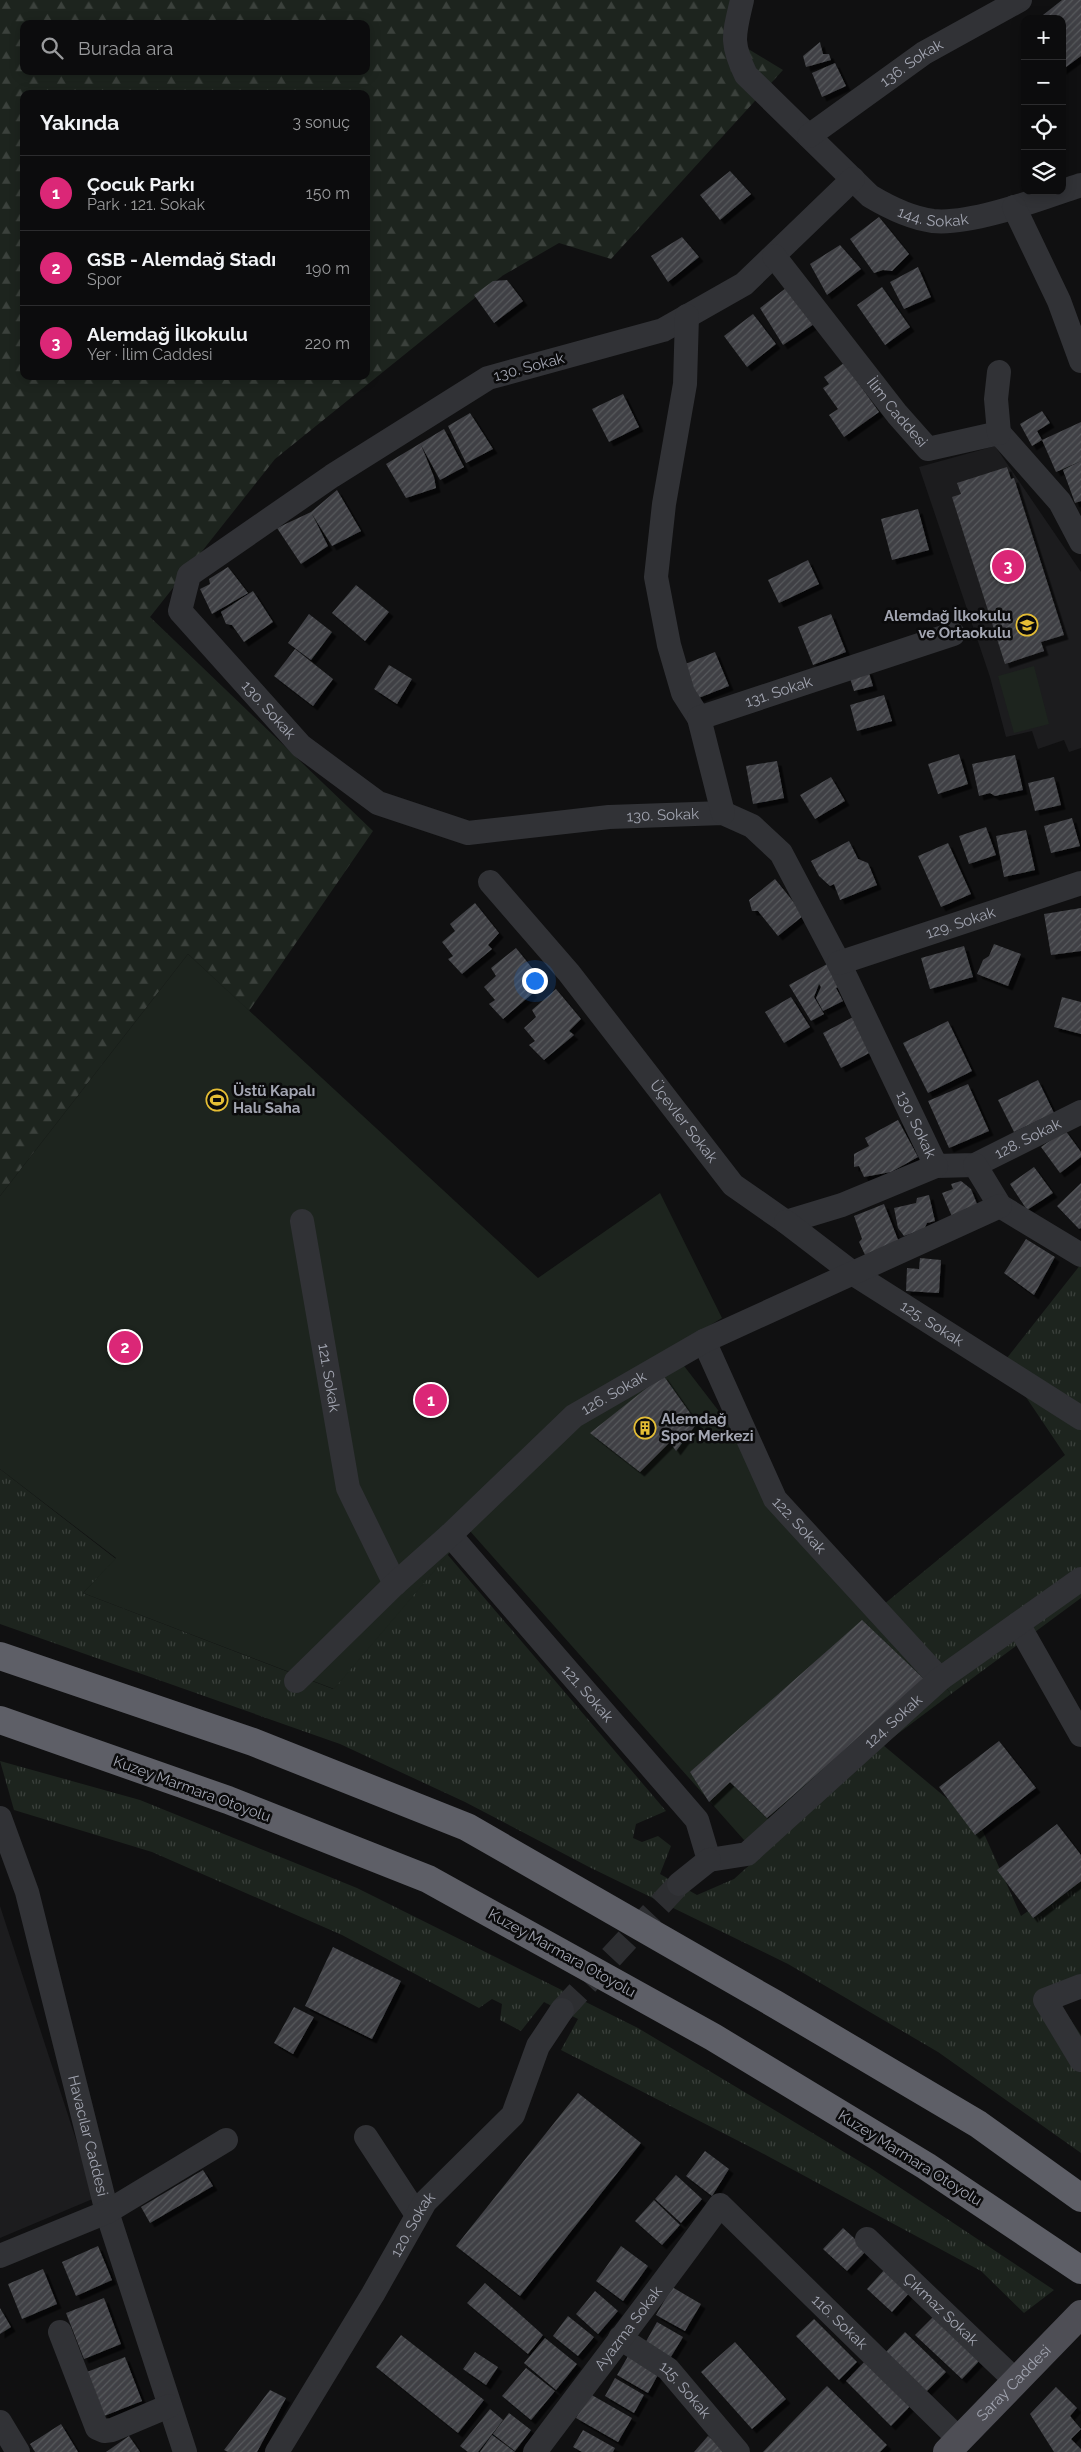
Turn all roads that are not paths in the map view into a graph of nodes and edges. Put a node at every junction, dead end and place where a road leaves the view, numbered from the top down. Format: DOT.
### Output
graph roads {
  1 [pos="742,0"];
  2 [pos="1020,0"];
  3 [pos="809,136"];
  4 [pos="853,179"];
  5 [pos="1081,185"];
  6 [pos="1014,207"];
  7 [pos="774,256"];
  8 [pos="687,316"];
  9 [pos="1081,361"];
  10 [pos="998,372"];
  11 [pos="999,433"];
  12 [pos="1076,518"];
  13 [pos="1081,542"];
  14 [pos="952,634"];
  15 [pos="699,718"];
  16 [pos="723,813"];
  17 [pos="490,882"];
  18 [pos="1081,882"];
  19 [pos="839,963"];
  20 [pos="1081,1112"];
  21 [pos="974,1165"];
  22 [pos="936,1166"];
  23 [pos="1000,1206"];
  24 [pos="302,1221"];
  25 [pos="786,1222"];
  26 [pos="1081,1255"];
  27 [pos="854,1274"];
  28 [pos="704,1341"];
  29 [pos="1081,1418"];
  30 [pos="450,1536"];
  31 [pos="1081,1579"];
  32 [pos="395,1584"];
  33 [pos="1018,1624"];
  34 [pos="0,1656"];
  35 [pos="940,1679"];
  36 [pos="296,1681"];
  37 [pos="1,1721"];
  38 [pos="1081,1735"];
  39 [pos="0,1818"];
  40 [pos="709,1860"];
  41 [pos="679,1884"];
  42 [pos="1081,1986"];
  43 [pos="562,2010"];
  44 [pos="1081,2060"];
  45 [pos="366,2137"];
  46 [pos="226,2140"];
  47 [pos="1081,2198"];
  48 [pos="720,2205"];
  49 [pos="106,2212"];
  50 [pos="417,2215"];
  51 [pos="867,2239"];
  52 [pos="0,2256"];
  53 [pos="1074,2266"];
  54 [pos="1080,2322"];
  55 [pos="60,2332"];
  56 [pos="620,2338"];
  57 [pos="1016,2381"];
  58 [pos="169,2406"];
  59 [pos="0,2422"];
  60 [pos="953,2446"];
  61 [pos="18,2452"];
  62 [pos="185,2452"];
  63 [pos="277,2452"];
  64 [pos="536,2452"];
  65 [pos="738,2452"];
  1 -- 3 [label="street, 144. Sokak"];
  2 -- 3 [label="street, 136. Sokak"];
  3 -- 4 [label="street, 144. Sokak"];
  4 -- 6 [label="street, 144. Sokak"];
  4 -- 7 [label="street, 130. Sokak"];
  5 -- 6 [label="street, 144. Sokak"];
  6 -- 9 [label="street"];
  7 -- 8 [label="street, 130. Sokak"];
  7 -- 11 [label="street, İlim Caddesi"];
  8 -- 15 [label="street"];
  8 -- 16 [label="street, 130. Sokak"];
  10 -- 11 [label="street"];
  11 -- 12 [label="street"];
  12 -- 13 [label="street"];
  14 -- 15 [label="street, 131. Sokak"];
  15 -- 16 [label="street"];
  16 -- 19 [label="street, 130. Sokak"];
  17 -- 25 [label="street, Üçevler Sokak"];
  18 -- 19 [label="street, 129. Sokak"];
  19 -- 22 [label="street, 130. Sokak"];
  20 -- 21 [label="street, 128. Sokak"];
  21 -- 22 [label="street, 130. Sokak"];
  21 -- 23 [label="street"];
  22 -- 25 [label="street"];
  23 -- 26 [label="street"];
  23 -- 27 [label="street, 126. Sokak"];
  24 -- 32 [label="street, 121. Sokak"];
  25 -- 27 [label="street, 125. Sokak"];
  27 -- 28 [label="street, 126. Sokak"];
  27 -- 29 [label="street, 125. Sokak"];
  28 -- 30 [label="street, 126. Sokak"];
  28 -- 35 [label="street, 122. Sokak"];
  30 -- 32 [label="street, 126. Sokak"];
  30 -- 40 [label="street, 121. Sokak"];
  31 -- 33 [label="street, 124. Sokak"];
  32 -- 36 [label="street, 126. Sokak"];
  33 -- 35 [label="street, 124. Sokak"];
  33 -- 38 [label="street"];
  34 -- 47 [label="highway"];
  35 -- 40 [label="street, 124. Sokak"];
  37 -- 53 [label="highway, Kuzey Marmara Otoyolu"];
  39 -- 49 [label="street, Havacılar Caddesi"];
  40 -- 41 [label="street"];
  42 -- 44 [label="street"];
  43 -- 50 [label="street, 120. Sokak"];
  45 -- 50 [label="street"];
  46 -- 49 [label="street"];
  48 -- 56 [label="street, Ayazma Sokak"];
  48 -- 60 [label="street, 116. Sokak"];
  49 -- 52 [label="street"];
  49 -- 58 [label="street, Havacılar Caddesi"];
  50 -- 63 [label="street, 120. Sokak"];
  51 -- 57 [label="street, Çıkmaz Sokak"];
  54 -- 57 [label="main road, Saray Caddesi"];
  55 -- 58 [label="street"];
  56 -- 64 [label="street, Ayazma Sokak"];
  56 -- 65 [label="street, 115. Sokak"];
  57 -- 60 [label="main road, Saray Caddesi"];
  58 -- 62 [label="street, Havacılar Caddesi"];
  59 -- 61 [label="street"];
}
